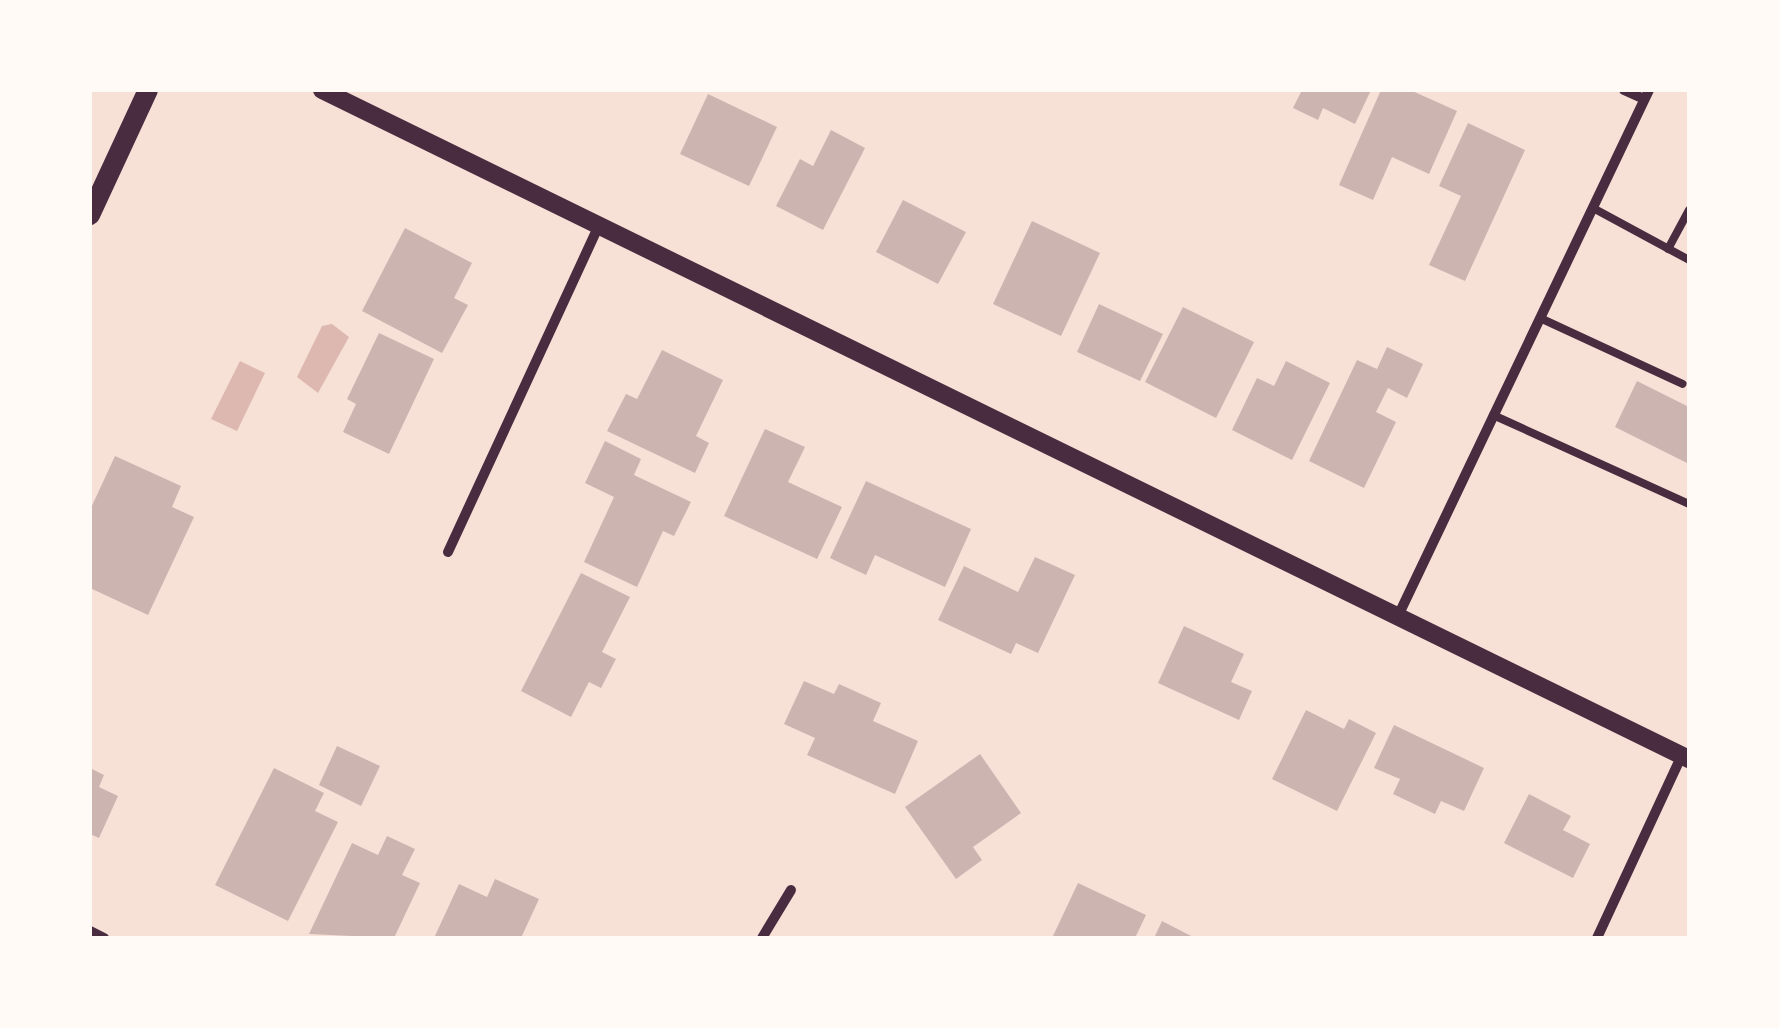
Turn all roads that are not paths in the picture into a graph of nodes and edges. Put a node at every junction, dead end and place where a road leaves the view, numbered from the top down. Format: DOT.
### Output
graph roads {
  1 [pos="148,90"];
  2 [pos="322,90"];
  3 [pos="1624,90"];
  4 [pos="1646,95"];
  5 [pos="1592,208"];
  6 [pos="1689,210"];
  7 [pos="90,216"];
  8 [pos="599,225"];
  9 [pos="1668,249"];
  10 [pos="1689,260"];
  11 [pos="1540,318"];
  12 [pos="1683,384"];
  13 [pos="1494,415"];
  14 [pos="1689,504"];
  15 [pos="448,552"];
  16 [pos="1398,616"];
  17 [pos="1685,757"];
  18 [pos="791,890"];
  19 [pos="90,931"];
  20 [pos="104,938"];
  21 [pos="762,938"];
  22 [pos="1597,938"];
  1 -- 7 [label="main road"];
  2 -- 8 [label="street"];
  3 -- 4 [label="street"];
  4 -- 5 [label="street"];
  5 -- 9 [label="lane"];
  5 -- 11 [label="street"];
  6 -- 9 [label="lane"];
  8 -- 15 [label="street"];
  8 -- 16 [label="street"];
  9 -- 10 [label="lane"];
  11 -- 12 [label="lane"];
  11 -- 13 [label="street"];
  13 -- 14 [label="lane"];
  13 -- 16 [label="street"];
  16 -- 17 [label="street"];
  17 -- 22 [label="street"];
  18 -- 21 [label="street"];
  19 -- 20 [label="street"];
}
